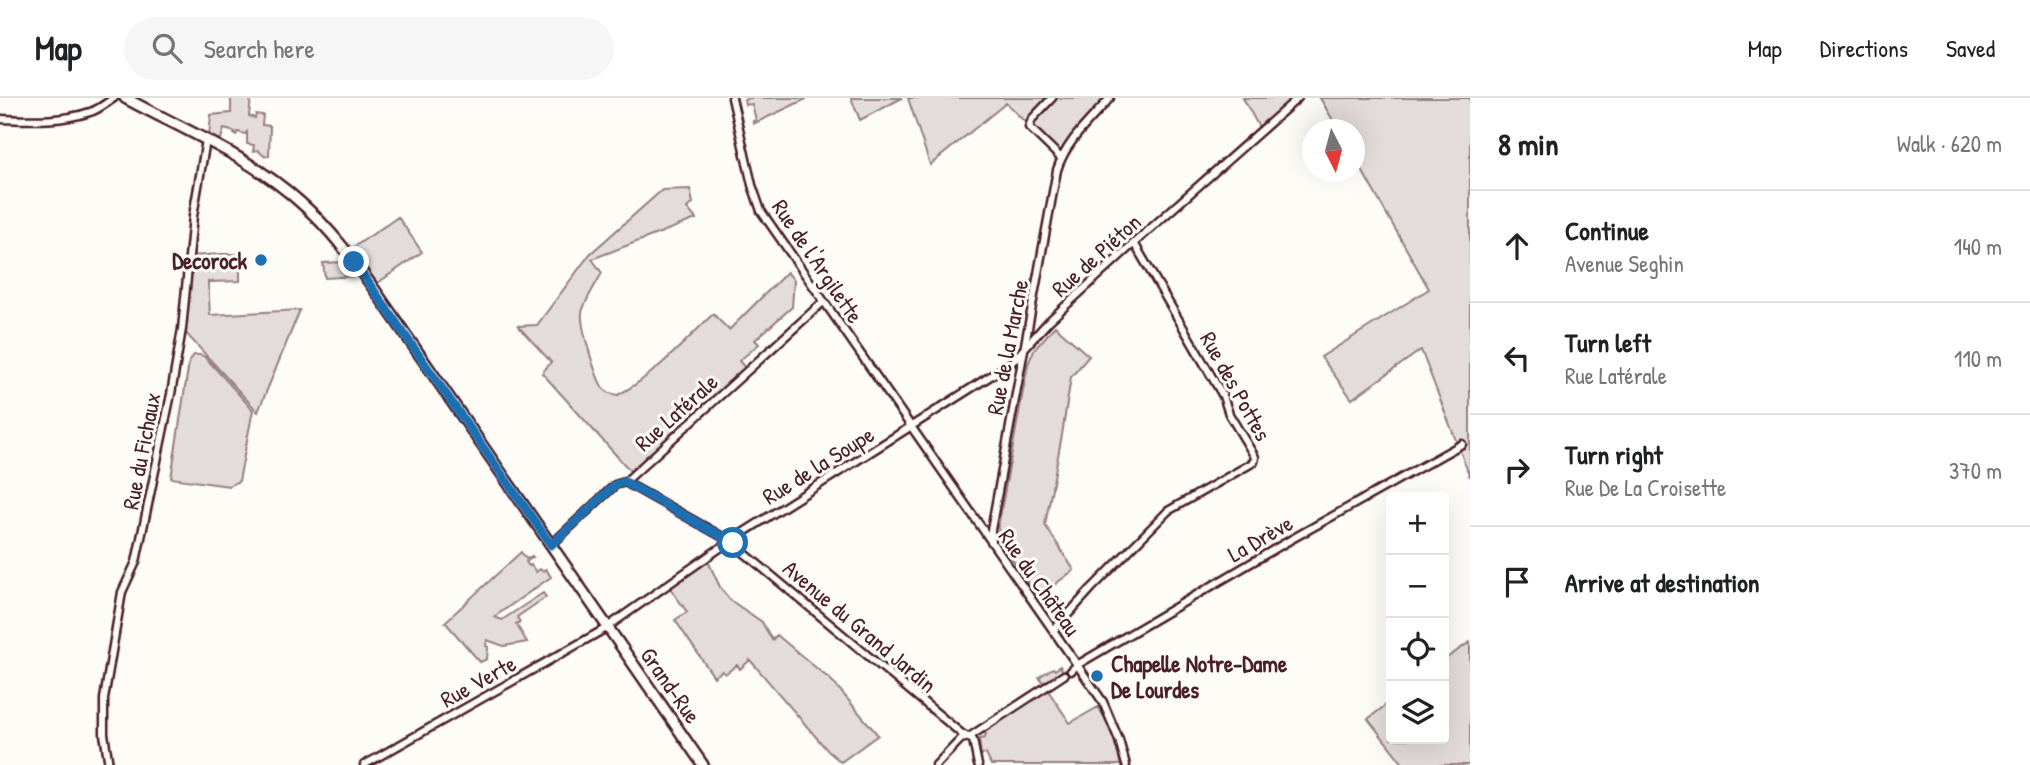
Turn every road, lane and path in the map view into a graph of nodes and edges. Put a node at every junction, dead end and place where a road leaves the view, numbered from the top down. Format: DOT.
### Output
graph roads {
  1 [pos="114,98"];
  2 [pos="732,98"];
  3 [pos="1052,98"];
  4 [pos="1110,98"];
  5 [pos="1298,98"];
  6 [pos="133,100"];
  7 [pos="0,119"];
  8 [pos="206,141"];
  9 [pos="1061,158"];
  10 [pos="1134,243"];
  11 [pos="823,302"];
  12 [pos="1024,350"];
  13 [pos="910,428"];
  14 [pos="1462,444"];
  15 [pos="625,482"];
  16 [pos="730,541"];
  17 [pos="992,544"];
  18 [pos="551,545"];
  19 [pos="607,627"];
  20 [pos="1053,631"];
  21 [pos="1077,664"];
  22 [pos="969,737"];
  23 [pos="109,765"];
  24 [pos="365,765"];
  25 [pos="703,765"];
  26 [pos="936,765"];
  27 [pos="978,765"];
  28 [pos="1126,765"];
  1 -- 7 [label="street"];
  2 -- 11 [label="street, Rue de l'Argilette"];
  3 -- 9 [label="street"];
  4 -- 9 [label="street, Rue de la Marche"];
  5 -- 10 [label="street, Rue de Piéton"];
  6 -- 8 [label="main road, Grand-Rue"];
  8 -- 18 [label="main road, Grand-Rue"];
  8 -- 23 [label="street, Rue du Fichaux"];
  9 -- 12 [label="street, Rue de la Marche"];
  10 -- 12 [label="street, Rue de Piéton"];
  10 -- 20 [label="street, Rue des Pottes"];
  11 -- 13 [label="street, Rue de l'Argilette"];
  11 -- 15 [label="street, Rue Latérale"];
  12 -- 13 [label="street, Rue de Piéton"];
  12 -- 17 [label="street, Rue de la Marche"];
  13 -- 16 [label="street, Rue de la Soupe"];
  13 -- 17 [label="street, Rue du Château"];
  14 -- 21 [label="street, La Drève"];
  15 -- 16 [label="street, Avenue du Grand Jardin"];
  15 -- 18 [label="street, Rue Latérale"];
  16 -- 19 [label="street, Rue de la Soupe"];
  16 -- 22 [label="street, Avenue du Grand Jardin"];
  17 -- 20 [label="street, Rue du Château"];
  18 -- 19 [label="main road, Grand-Rue"];
  19 -- 24 [label="street, Rue Verte"];
  19 -- 25 [label="main road, Grand-Rue"];
  20 -- 21 [label="street, Rue du Château"];
  21 -- 22 [label="street, La Drève"];
  21 -- 28 [label="street, Rue du Château"];
  22 -- 26 [label="street, La Drève"];
  22 -- 27 [label="street"];
}
